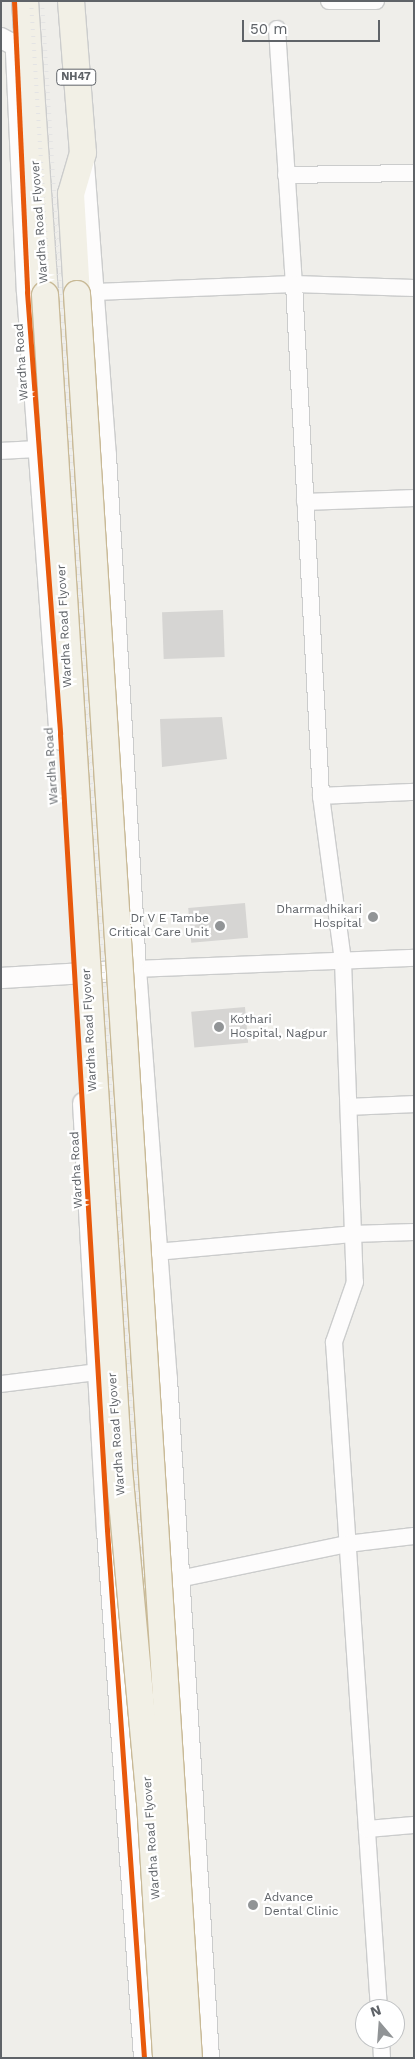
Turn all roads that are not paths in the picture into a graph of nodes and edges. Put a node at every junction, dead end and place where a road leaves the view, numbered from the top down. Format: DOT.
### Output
graph roads {
  1 [pos="14,1"];
  2 [pos="25,1"];
  3 [pos="71,1"];
  4 [pos="329,1"];
  5 [pos="376,1"];
  6 [pos="277,29"];
  7 [pos="9,42"];
  8 [pos="83,153"];
  9 [pos="414,173"];
  10 [pos="286,175"];
  11 [pos="294,284"];
  12 [pos="414,288"];
  13 [pos="95,292"];
  14 [pos="39,449"];
  15 [pos="1,451"];
  16 [pos="414,498"];
  17 [pos="306,502"];
  18 [pos="414,792"];
  19 [pos="321,796"];
  20 [pos="414,958"];
  21 [pos="342,961"];
  22 [pos="136,970"];
  23 [pos="75,974"];
  24 [pos="1,978"];
  25 [pos="414,1104"];
  26 [pos="349,1107"];
  27 [pos="414,1232"];
  28 [pos="352,1234"];
  29 [pos="156,1252"];
  30 [pos="98,1372"];
  31 [pos="1,1384"];
  32 [pos="414,1536"];
  33 [pos="347,1544"];
  34 [pos="179,1579"];
  35 [pos="414,1825"];
  36 [pos="367,1829"];
  37 [pos="378,1999"];
  38 [pos="144,2058"];
  39 [pos="166,2058"];
  40 [pos="189,2058"];
  41 [pos="210,2058"];
  1 -- 7 [label="street, Wardha Road"];
  2 -- 39 [label="highway, Wardha Road Flyover, bridge"];
  3 -- 8 [label="highway, NH47"];
  4 -- 5 [label="street"];
  6 -- 10 [label="street"];
  7 -- 14 [label="street, Wardha Road"];
  8 -- 13 [label="street, NH47"];
  8 -- 40 [label="highway, Wardha Road Flyover, bridge"];
  9 -- 10 [label="street"];
  10 -- 11 [label="street"];
  11 -- 12 [label="street"];
  11 -- 13 [label="street"];
  11 -- 17 [label="street"];
  13 -- 22 [label="street, NH47"];
  14 -- 15 [label="street"];
  14 -- 23 [label="street, Wardha Road"];
  16 -- 17 [label="street"];
  17 -- 19 [label="street"];
  18 -- 19 [label="street"];
  19 -- 21 [label="street"];
  20 -- 21 [label="street"];
  21 -- 22 [label="street"];
  21 -- 26 [label="street"];
  22 -- 23 [label="street"];
  22 -- 29 [label="street, NH47"];
  23 -- 24 [label="street"];
  23 -- 30 [label="street, Wardha Road"];
  25 -- 26 [label="street"];
  26 -- 28 [label="street"];
  27 -- 28 [label="street"];
  28 -- 29 [label="street"];
  28 -- 33 [label="street"];
  29 -- 34 [label="street, NH47"];
  30 -- 31 [label="street"];
  30 -- 38 [label="street, Wardha Road"];
  32 -- 33 [label="street"];
  33 -- 34 [label="street"];
  33 -- 36 [label="street"];
  34 -- 41 [label="street, NH47"];
  35 -- 36 [label="street"];
  36 -- 37 [label="street"];
}
